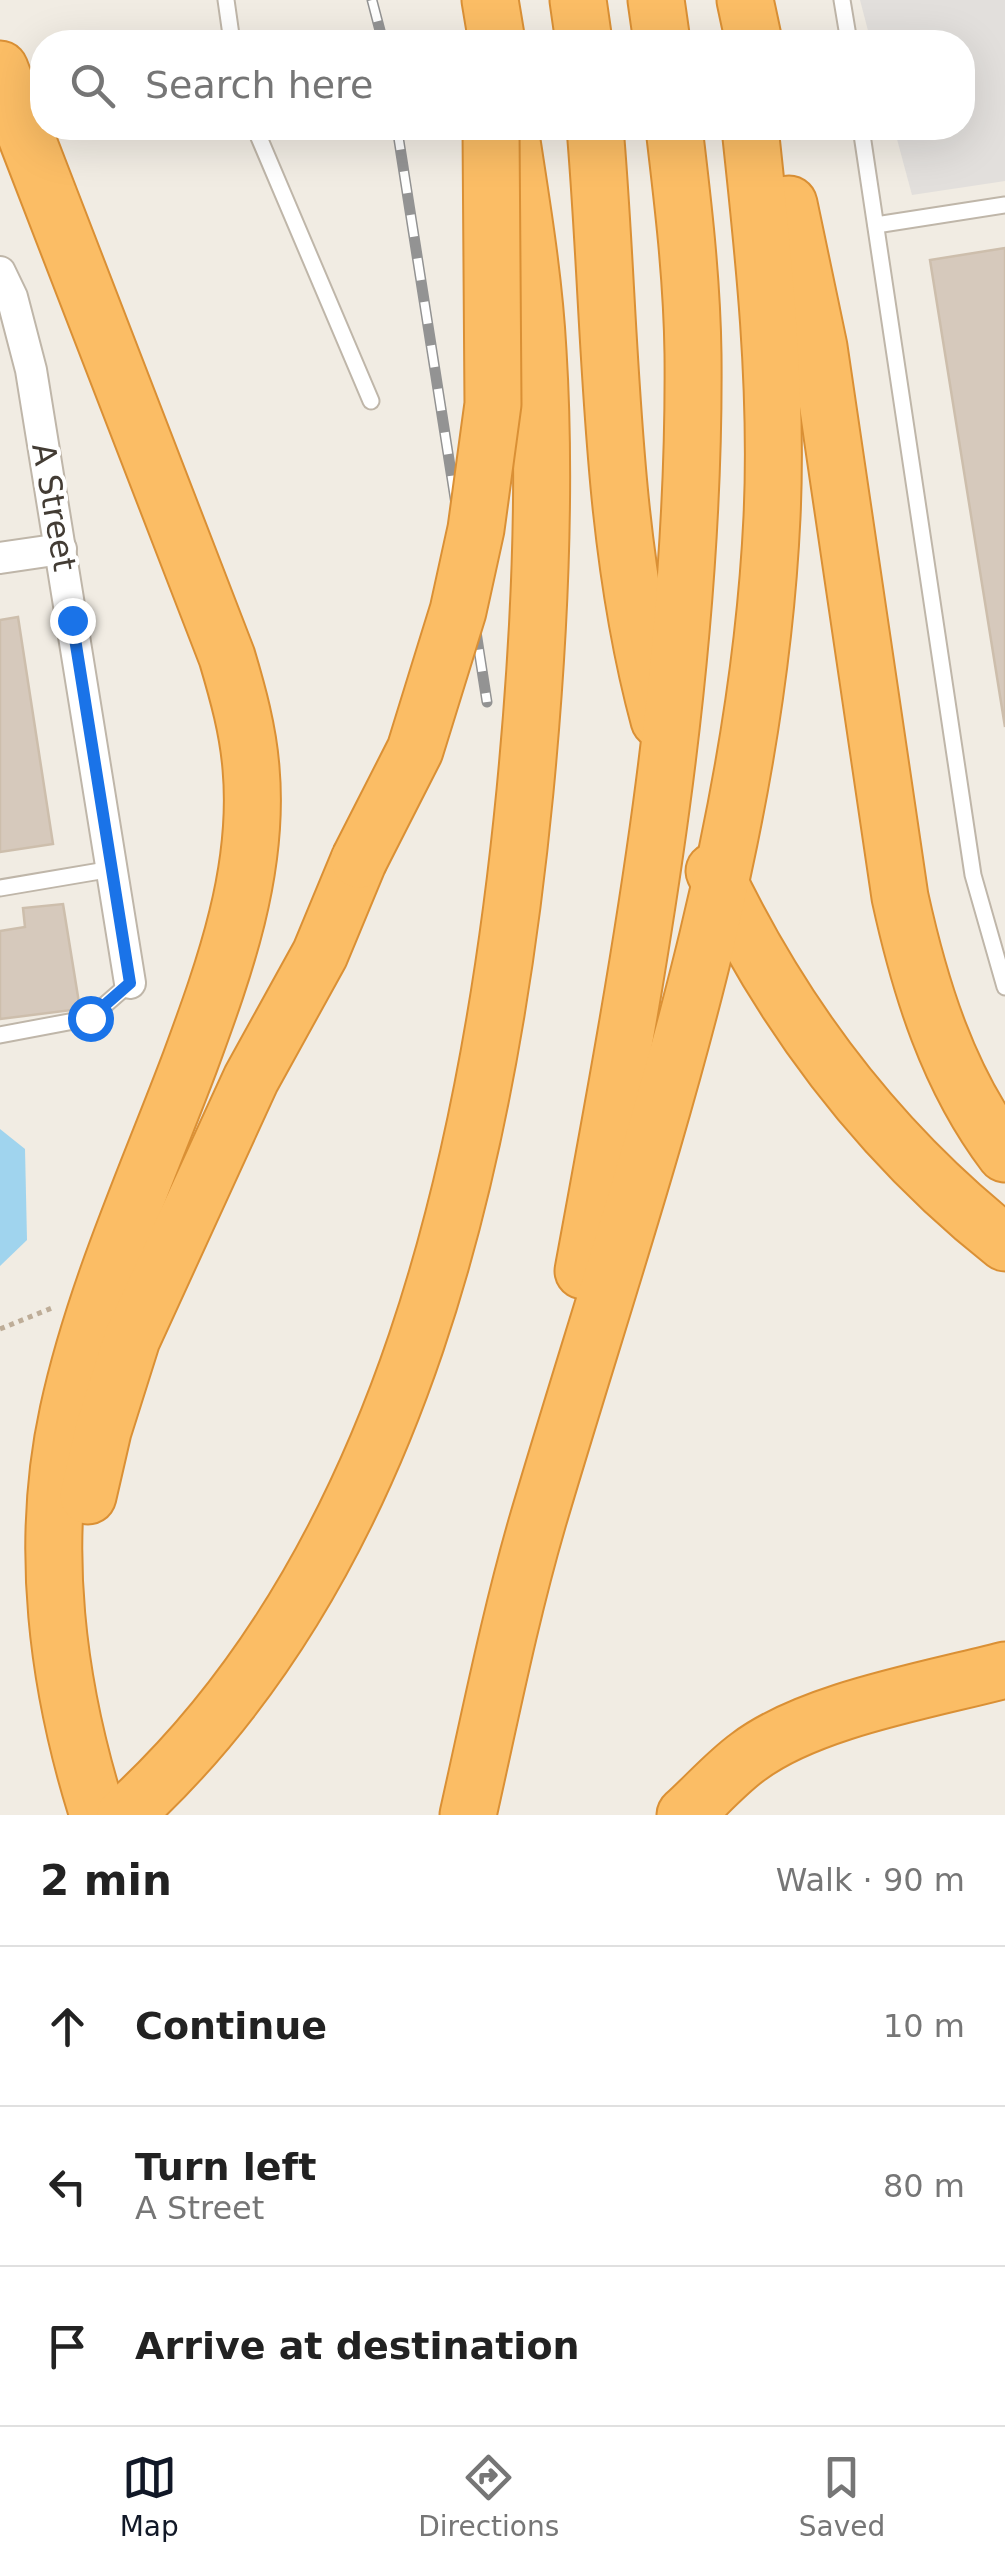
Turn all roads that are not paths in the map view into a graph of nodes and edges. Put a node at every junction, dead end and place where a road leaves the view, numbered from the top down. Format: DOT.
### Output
graph roads {
  1 [pos="226,0"];
  2 [pos="490,0"];
  3 [pos="578,0"];
  4 [pos="656,0"];
  5 [pos="737,0"];
  6 [pos="745,0"];
  7 [pos="842,0"];
  8 [pos="230,30"];
  9 [pos="492,30"];
  10 [pos="582,30"];
  11 [pos="660,30"];
  12 [pos="740,30"];
  13 [pos="751,30"];
  14 [pos="846,30"];
  15 [pos="0,69"];
  16 [pos="260,140"];
  17 [pos="491,140"];
  18 [pos="512,140"];
  19 [pos="596,140"];
  20 [pos="675,140"];
  21 [pos="751,140"];
  22 [pos="775,140"];
  23 [pos="863,140"];
  24 [pos="1005,205"];
  25 [pos="876,225"];
  26 [pos="0,272"];
  27 [pos="371,401"];
  28 [pos="61,549"];
  29 [pos="0,558"];
  30 [pos="112,870"];
  31 [pos="0,888"];
  32 [pos="130,983"];
  33 [pos="1005,986"];
  34 [pos="0,1035"];
  35 [pos="1005,1154"];
  36 [pos="1005,1243"];
  37 [pos="537,1524"];
  38 [pos="505,1659"];
  39 [pos="1005,1670"];
  40 [pos="105,1809"];
  41 [pos="468,1815"];
  42 [pos="488,1815"];
  43 [pos="685,1815"];
  1 -- 8 [label="lane"];
  2 -- 9 [label="highway"];
  3 -- 10 [label="highway"];
  4 -- 11 [label="highway"];
  5 -- 12 [label="highway"];
  6 -- 13 [label="highway"];
  7 -- 14 [label="lane"];
  15 -- 40 [label="highway"];
  16 -- 27 [label="lane"];
  17 -- 40 [label="highway, bridge"];
  18 -- 40 [label="highway"];
  19 -- 36 [label="highway"];
  20 -- 37 [label="highway"];
  21 -- 37 [label="highway"];
  22 -- 35 [label="highway"];
  23 -- 25 [label="lane"];
  24 -- 25 [label="lane"];
  25 -- 33 [label="lane"];
  26 -- 28 [label="street, A Street"];
  28 -- 29 [label="street"];
  28 -- 30 [label="street, A Street"];
  30 -- 31 [label="lane"];
  30 -- 32 [label="street, A Street"];
  32 -- 34 [label="lane"];
  37 -- 38 [label="highway"];
  38 -- 41 [label="highway"];
  38 -- 42 [label="highway"];
  39 -- 43 [label="highway"];
}
